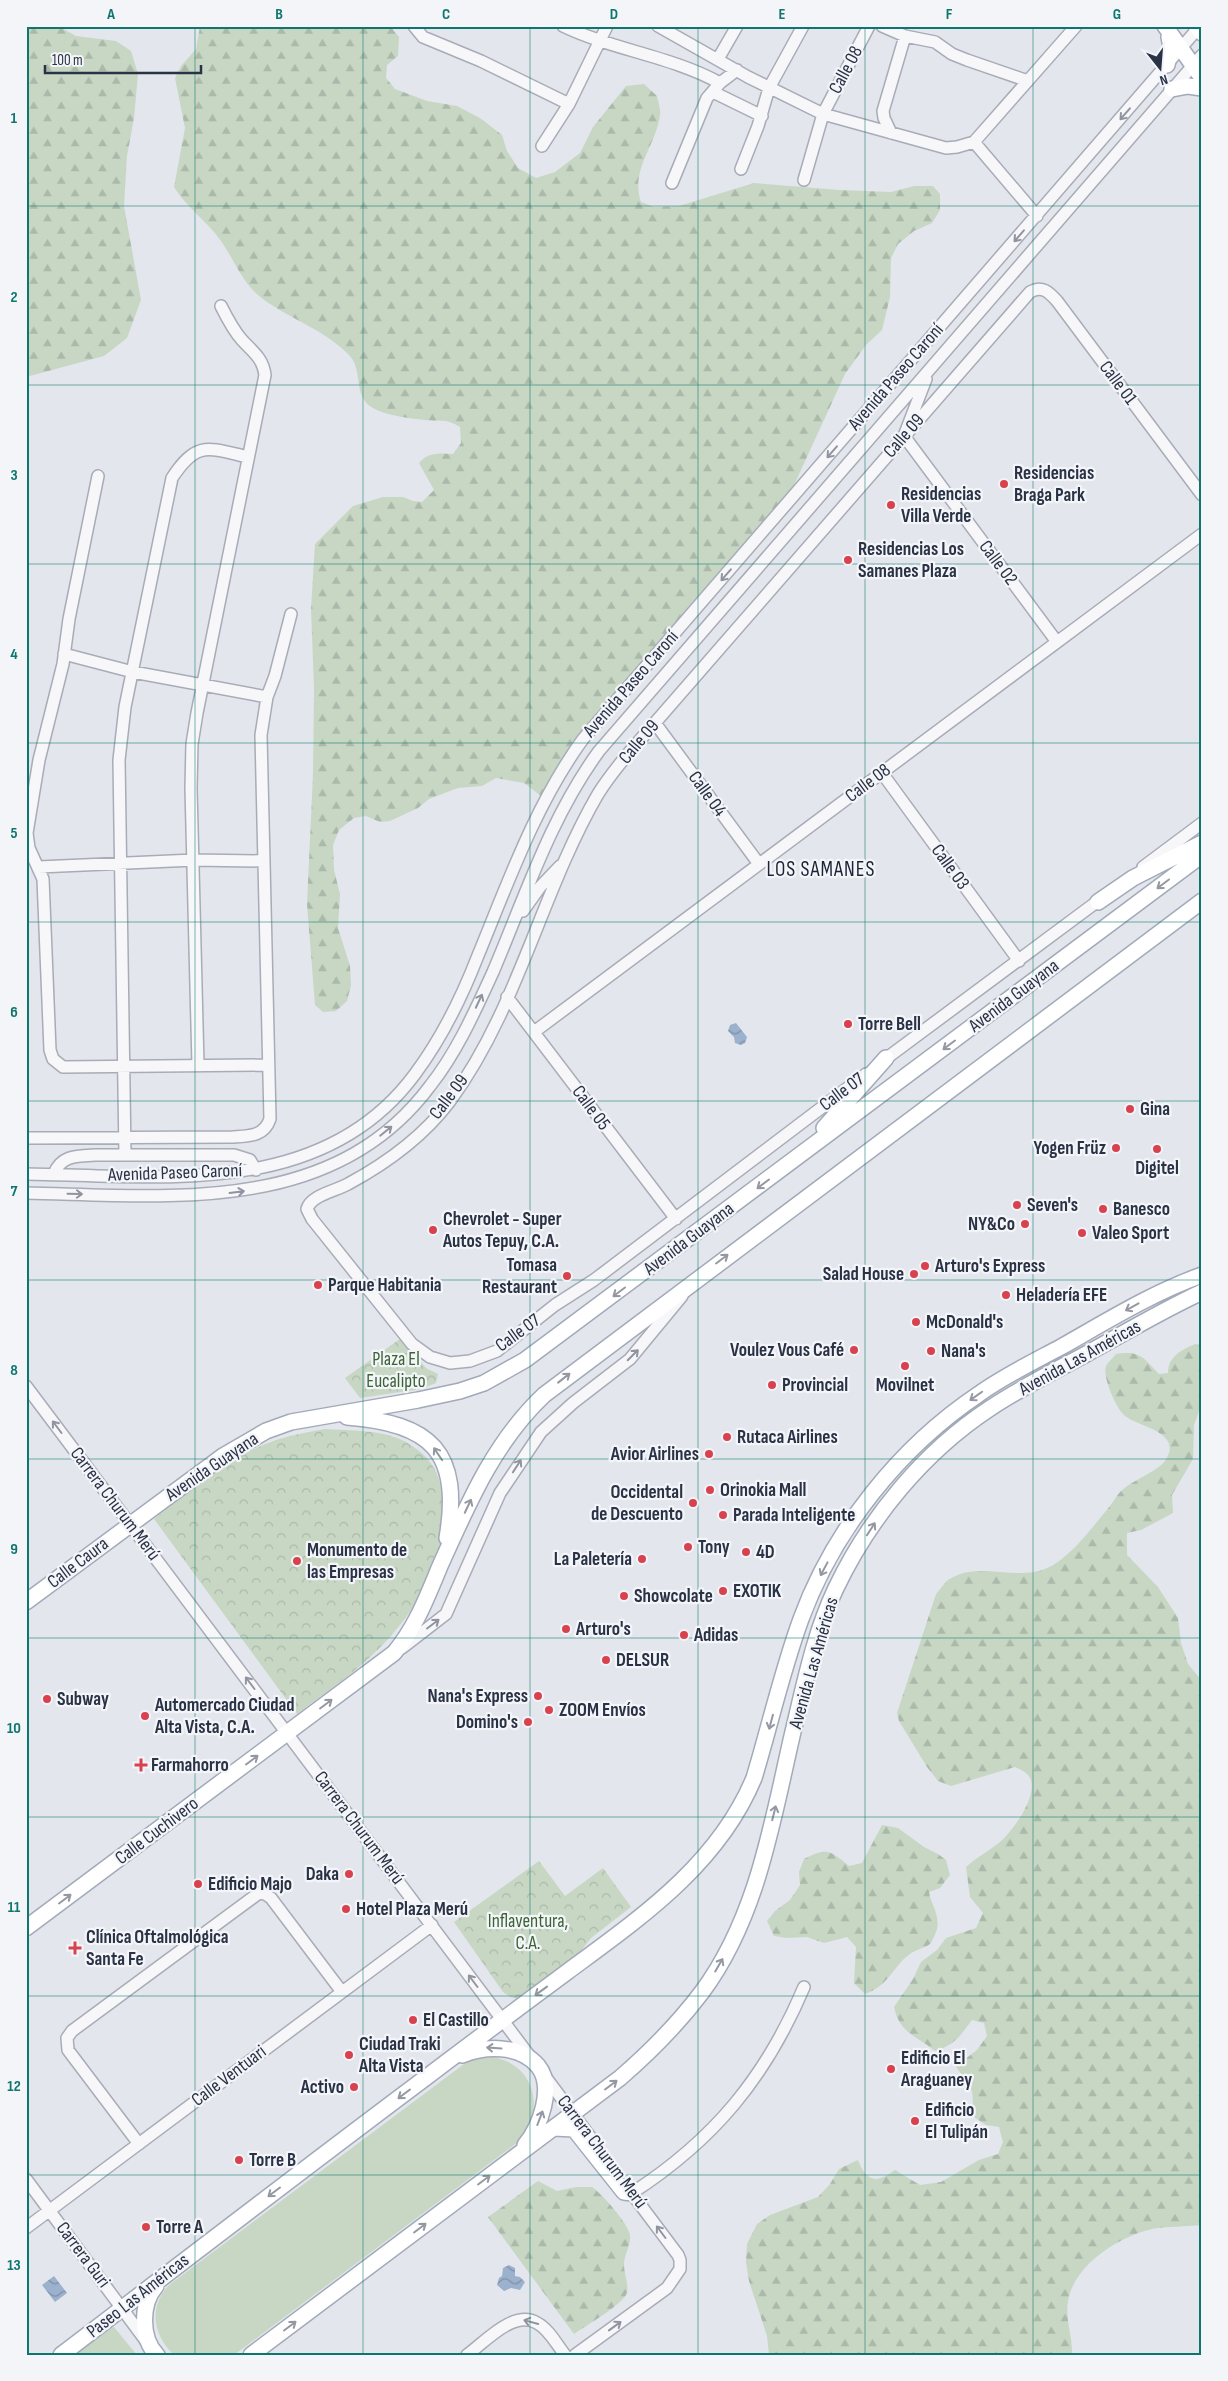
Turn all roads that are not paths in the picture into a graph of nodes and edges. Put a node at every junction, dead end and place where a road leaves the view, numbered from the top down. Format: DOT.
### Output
graph roads {
  1 [pos="414,26"];
  2 [pos="563,26"];
  3 [pos="607,26"];
  4 [pos="736,26"];
  5 [pos="803,26"];
  6 [pos="869,26"];
  7 [pos="882,26"];
  8 [pos="1076,26"];
  9 [pos="1164,26"];
  10 [pos="664,28"];
  11 [pos="1199,29"];
  12 [pos="905,36"];
  13 [pos="600,42"];
  14 [pos="1180,50"];
  15 [pos="718,59"];
  16 [pos="1197,60"];
  17 [pos="1167,65"];
  18 [pos="737,70"];
  19 [pos="1202,78"];
  20 [pos="1028,81"];
  21 [pos="716,87"];
  22 [pos="769,88"];
  23 [pos="1202,88"];
  24 [pos="1172,89"];
  25 [pos="569,104"];
  26 [pos="823,114"];
  27 [pos="762,116"];
  28 [pos="891,133"];
  29 [pos="974,142"];
  30 [pos="542,146"];
  31 [pos="741,169"];
  32 [pos="804,180"];
  33 [pos="672,183"];
  34 [pos="1037,216"];
  35 [pos="1025,296"];
  36 [pos="221,306"];
  37 [pos="932,366"];
  38 [pos="904,436"];
  39 [pos="248,457"];
  40 [pos="98,476"];
  41 [pos="1202,495"];
  42 [pos="1202,534"];
  43 [pos="291,614"];
  44 [pos="1057,642"];
  45 [pos="64,654"];
  46 [pos="133,672"];
  47 [pos="202,685"];
  48 [pos="267,696"];
  49 [pos="655,723"];
  50 [pos="882,773"];
  51 [pos="1202,823"];
  52 [pos="1202,843"];
  53 [pos="1202,855"];
  54 [pos="194,860"];
  55 [pos="565,860"];
  56 [pos="264,861"];
  57 [pos="121,862"];
  58 [pos="759,864"];
  59 [pos="39,867"];
  60 [pos="1202,900"];
  61 [pos="1098,902"];
  62 [pos="507,936"];
  63 [pos="1019,960"];
  64 [pos="507,998"];
  65 [pos="534,1032"];
  66 [pos="886,1058"];
  67 [pos="124,1065"];
  68 [pos="198,1065"];
  69 [pos="268,1065"];
  70 [pos="125,1136"];
  71 [pos="26,1138"];
  72 [pos="125,1155"];
  73 [pos="786,1166"];
  74 [pos="256,1170"];
  75 [pos="26,1174"];
  76 [pos="54,1174"];
  77 [pos="26,1193"];
  78 [pos="307,1209"];
  79 [pos="676,1219"];
  80 [pos="1202,1275"];
  81 [pos="695,1279"];
  82 [pos="1202,1292"];
  83 [pos="1007,1377"];
  84 [pos="26,1386"];
  85 [pos="1018,1392"];
  86 [pos="325,1415"];
  87 [pos="130,1524"];
  88 [pos="836,1548"];
  89 [pos="852,1557"];
  90 [pos="439,1569"];
  91 [pos="26,1602"];
  92 [pos="394,1653"];
  93 [pos="287,1733"];
  94 [pos="432,1925"];
  95 [pos="26,1928"];
  96 [pos="804,1987"];
  97 [pos="342,1992"];
  98 [pos="503,2020"];
  99 [pos="442,2065"];
  100 [pos="538,2066"];
  101 [pos="572,2114"];
  102 [pos="554,2128"];
  103 [pos="139,2144"];
  104 [pos="514,2158"];
  105 [pos="26,2179"];
  106 [pos="632,2193"];
  107 [pos="50,2210"];
  108 [pos="26,2228"];
  109 [pos="167,2273"];
  110 [pos="123,2308"];
  111 [pos="155,2353"];
  112 [pos="61,2355"];
  113 [pos="251,2355"];
  114 [pos="467,2355"];
  115 [pos="565,2355"];
  116 [pos="575,2355"];
  1 -- 25 [label="street"];
  2 -- 13 [label="street"];
  3 -- 13 [label="street"];
  4 -- 15 [label="street"];
  5 -- 22 [label="street"];
  6 -- 26 [label="street, Calle 08"];
  7 -- 12 [label="street"];
  8 -- 20 [label="street"];
  9 -- 14 [label="main road"];
  9 -- 17 [label="main road"];
  10 -- 15 [label="street"];
  11 -- 14 [label="street, Avenida Paseo Caroní"];
  12 -- 20 [label="street"];
  12 -- 28 [label="street"];
  13 -- 21 [label="street"];
  13 -- 25 [label="street"];
  14 -- 16 [label="main road"];
  14 -- 17 [label="street, Avenida Paseo Caroní"];
  15 -- 18 [label="street"];
  16 -- 19 [label="main road"];
  16 -- 24 [label="street, Avenida Paseo Caroní"];
  17 -- 34 [label="street, Avenida Paseo Caroní, one-way"];
  18 -- 21 [label="street"];
  18 -- 22 [label="street"];
  20 -- 29 [label="street"];
  21 -- 27 [label="street"];
  21 -- 33 [label="street"];
  22 -- 26 [label="street"];
  22 -- 27 [label="street"];
  23 -- 24 [label="main road"];
  24 -- 37 [label="street, Avenida Paseo Caroní"];
  25 -- 30 [label="street"];
  26 -- 28 [label="street"];
  26 -- 32 [label="street, Calle 08"];
  27 -- 31 [label="street"];
  28 -- 29 [label="street"];
  29 -- 34 [label="street"];
  34 -- 74 [label="street, Avenida Paseo Caroní, one-way"];
  35 -- 38 [label="street, Calle 09"];
  35 -- 41 [label="street, Calle 01"];
  36 -- 39 [label="street"];
  37 -- 38 [label="street"];
  37 -- 62 [label="street, Avenida Paseo Caroní"];
  38 -- 44 [label="street, Calle 02"];
  38 -- 49 [label="street, Calle 09"];
  39 -- 46 [label="street"];
  39 -- 47 [label="street"];
  40 -- 45 [label="street"];
  42 -- 44 [label="street, Calle 08"];
  43 -- 48 [label="street"];
  44 -- 50 [label="street, Calle 08"];
  45 -- 46 [label="street"];
  45 -- 59 [label="street"];
  46 -- 47 [label="street"];
  46 -- 57 [label="street"];
  47 -- 48 [label="street"];
  47 -- 54 [label="street"];
  48 -- 56 [label="street"];
  49 -- 55 [label="street, Calle 09"];
  49 -- 58 [label="street, Calle 04"];
  50 -- 58 [label="street, Calle 08"];
  50 -- 63 [label="street, Calle 03"];
  51 -- 61 [label="street, Calle 07"];
  52 -- 61 [label="main road"];
  53 -- 73 [label="main road, Avenida Guayana, one-way"];
  54 -- 56 [label="street"];
  54 -- 57 [label="street"];
  54 -- 68 [label="street"];
  55 -- 62 [label="street"];
  55 -- 64 [label="street, Calle 09"];
  56 -- 69 [label="street"];
  57 -- 59 [label="street"];
  57 -- 67 [label="street"];
  58 -- 65 [label="street, Calle 08"];
  59 -- 67 [label="street"];
  81 -- 60 [label="main road, Avenida Guayana, one-way"];
  61 -- 63 [label="street, Calle 07"];
  77 -- 62 [label="street, Avenida Paseo Caroní, one-way"];
  63 -- 66 [label="street, Calle 07"];
  64 -- 65 [label="street, Calle 05"];
  64 -- 78 [label="street, Calle 09"];
  65 -- 79 [label="street, Calle 05"];
  66 -- 73 [label="main road"];
  66 -- 79 [label="street, Calle 07"];
  67 -- 68 [label="street"];
  67 -- 70 [label="street"];
  68 -- 69 [label="street"];
  69 -- 70 [label="street"];
  70 -- 71 [label="street"];
  70 -- 72 [label="street"];
  72 -- 74 [label="street"];
  72 -- 76 [label="street"];
  73 -- 86 [label="main road, Avenida Guayana, one-way"];
  74 -- 76 [label="street, Avenida Paseo Caroní"];
  75 -- 76 [label="street, Avenida Paseo Caroní"];
  78 -- 79 [label="street, Calle 07"];
  80 -- 83 [label="main road, Avenida Las Américas, one-way"];
  90 -- 81 [label="main road, Avenida Guayana, one-way"];
  92 -- 81 [label="street, one-way"];
  82 -- 85 [label="main road, Avenida Las Américas"];
  83 -- 85 [label="main road"];
  83 -- 88 [label="main road, Avenida Las Américas, one-way"];
  87 -- 84 [label="street, Carrera Churum Merú, one-way"];
  89 -- 85 [label="main road, Avenida Las Américas, one-way"];
  86 -- 87 [label="main road, Avenida Guayana"];
  90 -- 86 [label="main road, one-way"];
  87 -- 91 [label="main road, Calle Caura"];
  93 -- 87 [label="street, Carrera Churum Merú, one-way"];
  88 -- 89 [label="main road"];
  88 -- 98 [label="main road, Avenida Las Américas, one-way"];
  101 -- 89 [label="main road, Avenida Las Américas, one-way"];
  90 -- 92 [label="main road, Avenida Guayana"];
  93 -- 92 [label="main road, Avenida Guayana, one-way"];
  93 -- 94 [label="street, Carrera Churum Merú"];
  95 -- 93 [label="main road, Calle Cuchivero, one-way"];
  94 -- 97 [label="street, Calle Ventuari"];
  98 -- 94 [label="street, Carrera Churum Merú, one-way"];
  96 -- 106 [label="street"];
  97 -- 103 [label="street, Calle Ventuari"];
  97 -- 103 [label="street"];
  98 -- 99 [label="main road, Paseo Las Américas"];
  98 -- 100 [label="street, Carrera Churum Merú"];
  100 -- 99 [label="main road, one-way"];
  99 -- 109 [label="main road, Paseo Las Américas, one-way"];
  100 -- 101 [label="street, Carrera Churum Merú"];
  104 -- 100 [label="main road, one-way"];
  101 -- 102 [label="main road"];
  101 -- 106 [label="street, Carrera Churum Merú"];
  102 -- 104 [label="main road"];
  102 -- 106 [label="main road"];
  103 -- 107 [label="street, Calle Ventuari"];
  113 -- 104 [label="main road, one-way"];
  105 -- 107 [label="street, Carrera Guri"];
  116 -- 106 [label="street, Carrera Churum Merú, one-way"];
  107 -- 108 [label="street, Calle Ventuari"];
  107 -- 110 [label="street, Carrera Guri"];
  109 -- 110 [label="main road, Paseo Las Américas"];
  109 -- 111 [label="main road"];
  110 -- 111 [label="street, Carrera Guri"];
  110 -- 112 [label="main road, Paseo Las Américas"];
  115 -- 114 [label="street, one-way"];
}
